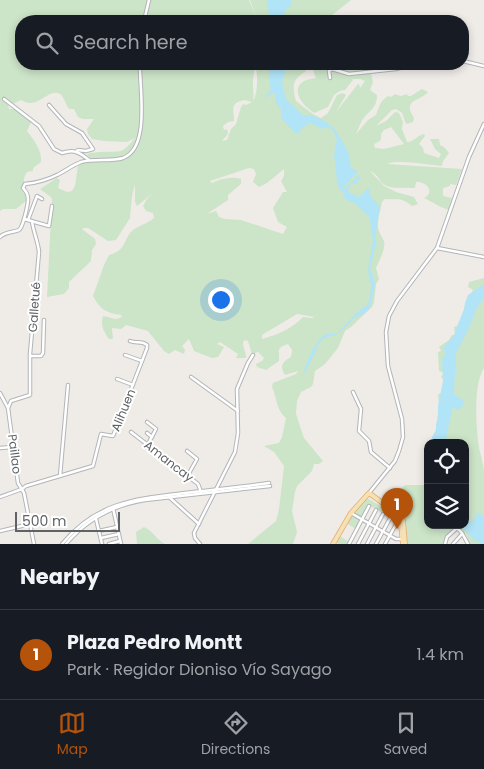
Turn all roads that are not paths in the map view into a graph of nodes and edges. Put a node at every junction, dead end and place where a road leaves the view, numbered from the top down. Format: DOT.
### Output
graph roads {
  1 [pos="149,0"];
  2 [pos="145,15"];
  3 [pos="469,62"];
  4 [pos="484,66"];
  5 [pos="140,70"];
  6 [pos="330,70"];
  7 [pos="335,70"];
  8 [pos="380,70"];
  9 [pos="330,78"];
  10 [pos="4,99"];
  11 [pos="49,105"];
  12 [pos="484,124"];
  13 [pos="76,152"];
  14 [pos="89,160"];
  15 [pos="42,199"];
  16 [pos="52,206"];
  17 [pos="28,220"];
  18 [pos="0,237"];
  19 [pos="437,248"];
  20 [pos="484,257"];
  21 [pos="44,320"];
  22 [pos="130,341"];
  23 [pos="126,355"];
  24 [pos="253,355"];
  25 [pos="31,356"];
  26 [pos="142,361"];
  27 [pos="191,377"];
  28 [pos="117,379"];
  29 [pos="68,385"];
  30 [pos="133,385"];
  31 [pos="354,392"];
  32 [pos="0,394"];
  33 [pos="4,401"];
  34 [pos="0,402"];
  35 [pos="8,408"];
  36 [pos="238,411"];
  37 [pos="147,422"];
  38 [pos="131,432"];
  39 [pos="147,433"];
  40 [pos="152,437"];
  41 [pos="148,445"];
  42 [pos="14,447"];
  43 [pos="0,448"];
  44 [pos="187,451"];
  45 [pos="390,468"];
  46 [pos="188,475"];
  47 [pos="60,476"];
  48 [pos="219,485"];
  49 [pos="270,485"];
  50 [pos="224,488"];
  51 [pos="241,488"];
  52 [pos="22,489"];
  53 [pos="201,492"];
  54 [pos="214,493"];
  55 [pos="368,495"];
  56 [pos="0,497"];
  57 [pos="169,497"];
  58 [pos="370,506"];
  59 [pos="113,508"];
  60 [pos="376,510"];
  61 [pos="394,512"];
  62 [pos="350,513"];
  63 [pos="383,514"];
  64 [pos="95,517"];
  65 [pos="399,519"];
  66 [pos="362,520"];
  67 [pos="30,524"];
  68 [pos="199,524"];
  69 [pos="369,524"];
  70 [pos="117,527"];
  71 [pos="376,528"];
  72 [pos="0,531"];
  73 [pos="99,531"];
  74 [pos="383,532"];
  75 [pos="462,533"];
  76 [pos="119,534"];
  77 [pos="390,536"];
  78 [pos="101,538"];
  79 [pos="404,542"];
  80 [pos="121,543"];
  81 [pos="334,543"];
  82 [pos="350,543"];
  83 [pos="467,543"];
  84 [pos="34,544"];
  85 [pos="62,544"];
  86 [pos="66,544"];
  87 [pos="102,544"];
  88 [pos="109,544"];
  89 [pos="200,544"];
  90 [pos="357,544"];
  91 [pos="367,544"];
  92 [pos="376,544"];
  93 [pos="387,544"];
  94 [pos="445,544"];
  95 [pos="453,544"];
  1 -- 2 [label="street"];
  3 -- 4 [label="street"];
  5 -- 14 [label="street"];
  6 -- 9 [label="street"];
  7 -- 8 [label="street"];
  10 -- 13 [label="street"];
  11 -- 13 [label="street"];
  12 -- 19 [label="street"];
  13 -- 14 [label="street"];
  14 -- 17 [label="street"];
  15 -- 17 [label="street"];
  16 -- 17 [label="street"];
  17 -- 18 [label="street"];
  17 -- 25 [label="street, Galletué"];
  19 -- 20 [label="street"];
  19 -- 45 [label="street"];
  21 -- 25 [label="street"];
  22 -- 26 [label="street, Alihuen"];
  23 -- 26 [label="street"];
  24 -- 36 [label="street"];
  25 -- 35 [label="street, Galletué"];
  26 -- 30 [label="street, Alihuen"];
  27 -- 36 [label="street"];
  28 -- 30 [label="street"];
  29 -- 47 [label="street"];
  30 -- 47 [label="street, Alihuen"];
  31 -- 45 [label="street"];
  32 -- 33 [label="street, Paillao"];
  33 -- 34 [label="street"];
  33 -- 35 [label="street, Paillao"];
  35 -- 42 [label="street, Paillao"];
  36 -- 48 [label="street"];
  37 -- 40 [label="street"];
  38 -- 41 [label="street, Amancay"];
  39 -- 40 [label="street"];
  40 -- 41 [label="street"];
  41 -- 46 [label="street, Amancay"];
  42 -- 43 [label="street"];
  42 -- 52 [label="street, Paillao"];
  44 -- 46 [label="street"];
  45 -- 55 [label="street"];
  46 -- 53 [label="street, Amancay"];
  47 -- 52 [label="street, Alihuen"];
  48 -- 50 [label="street"];
  48 -- 54 [label="street"];
  49 -- 51 [label="street"];
  50 -- 51 [label="street"];
  50 -- 54 [label="street"];
  51 -- 54 [label="street"];
  52 -- 56 [label="street, Alihuen"];
  52 -- 67 [label="street, Paillao"];
  53 -- 54 [label="street"];
  53 -- 54 [label="street"];
  53 -- 57 [label="street"];
  53 -- 59 [label="street"];
  54 -- 68 [label="street"];
  55 -- 61 [label="main road"];
  55 -- 62 [label="main road"];
  57 -- 59 [label="street"];
  57 -- 68 [label="street"];
  58 -- 66 [label="street"];
  59 -- 64 [label="street"];
  59 -- 70 [label="street"];
  60 -- 69 [label="street"];
  61 -- 65 [label="main road"];
  61 -- 74 [label="street"];
  61 -- 79 [label="main road"];
  62 -- 66 [label="street"];
  62 -- 81 [label="main road"];
  63 -- 71 [label="street"];
  64 -- 73 [label="street"];
  64 -- 85 [label="street"];
  64 -- 86 [label="street"];
  65 -- 77 [label="street"];
  65 -- 79 [label="main road"];
  66 -- 69 [label="street"];
  66 -- 82 [label="street"];
  67 -- 72 [label="street"];
  67 -- 84 [label="street, Paillao"];
  68 -- 89 [label="street"];
  69 -- 71 [label="street"];
  69 -- 90 [label="street"];
  70 -- 73 [label="street"];
  70 -- 76 [label="street"];
  71 -- 74 [label="street"];
  71 -- 91 [label="street"];
  73 -- 78 [label="street"];
  74 -- 77 [label="street"];
  74 -- 92 [label="street"];
  75 -- 83 [label="street"];
  75 -- 94 [label="street"];
  75 -- 95 [label="street"];
  76 -- 78 [label="street"];
  76 -- 80 [label="street"];
  77 -- 79 [label="street"];
  77 -- 93 [label="street"];
  78 -- 87 [label="street"];
  80 -- 88 [label="street"];
  82 -- 90 [label="street"];
}
